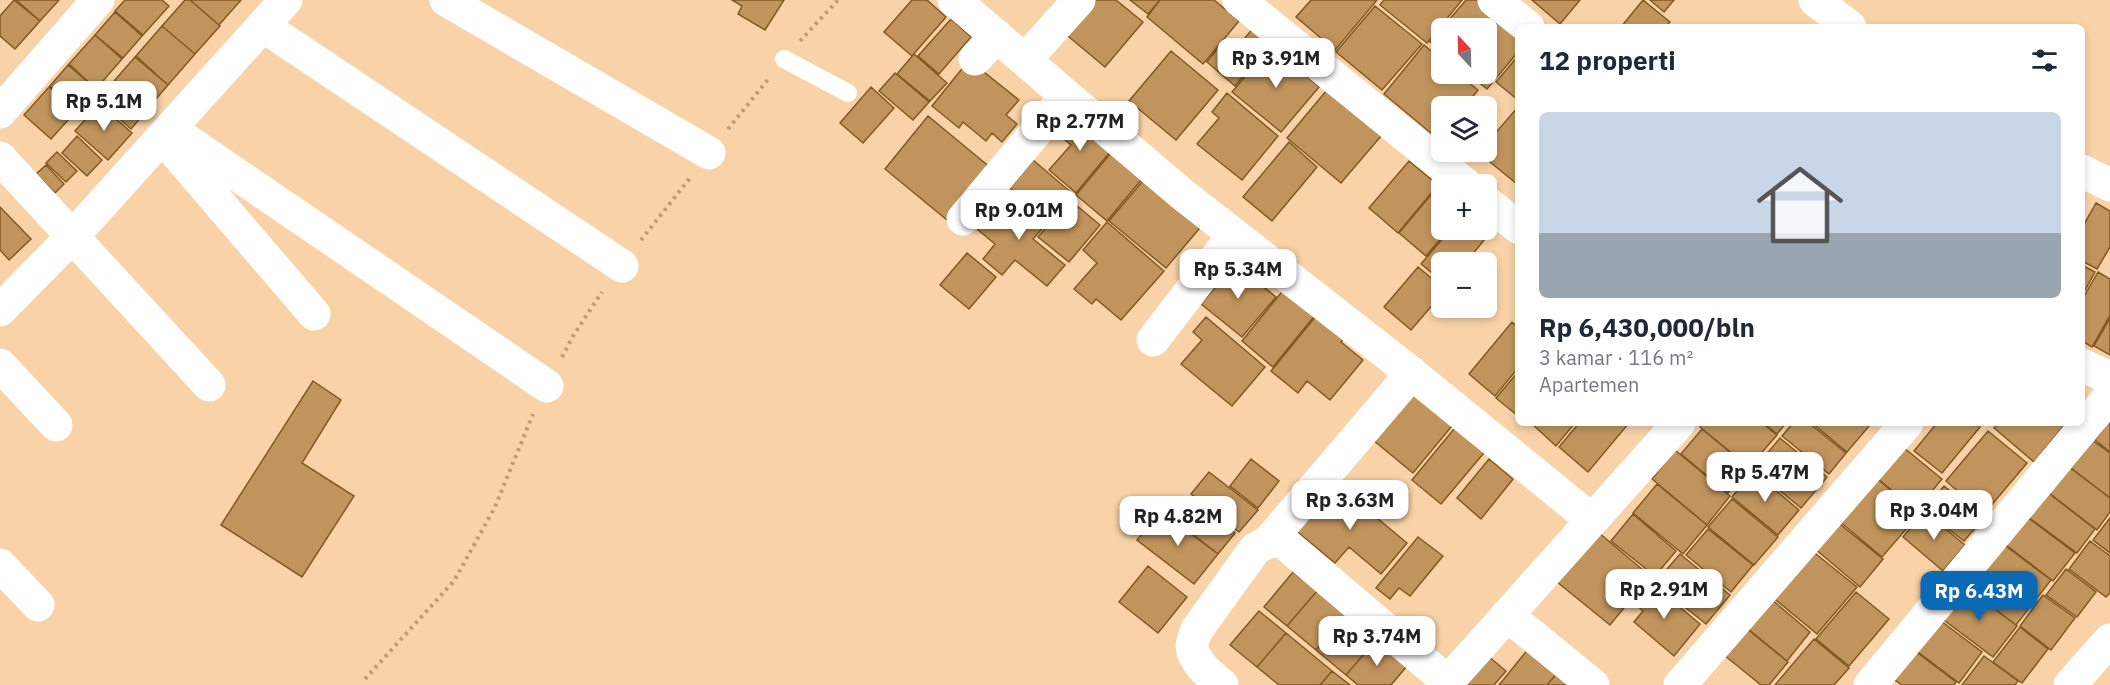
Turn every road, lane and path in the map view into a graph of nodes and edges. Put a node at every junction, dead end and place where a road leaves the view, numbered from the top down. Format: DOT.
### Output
graph roads {
  1 [pos="98,0"];
  2 [pos="286,0"];
  3 [pos="446,0"];
  4 [pos="838,0"];
  5 [pos="954,0"];
  6 [pos="1078,0"];
  7 [pos="1239,0"];
  8 [pos="1494,0"];
  9 [pos="1815,0"];
  10 [pos="1524,24"];
  11 [pos="1846,24"];
  12 [pos="263,26"];
  13 [pos="784,58"];
  14 [pos="1025,60"];
  15 [pos="848,93"];
  16 [pos="1066,96"];
  17 [pos="0,112"];
  18 [pos="166,133"];
  19 [pos="709,153"];
  20 [pos="0,158"];
  21 [pos="2085,173"];
  22 [pos="1454,174"];
  23 [pos="2110,186"];
  24 [pos="963,219"];
  25 [pos="1233,236"];
  26 [pos="72,237"];
  27 [pos="622,266"];
  28 [pos="0,310"];
  29 [pos="314,314"];
  30 [pos="1153,340"];
  31 [pos="0,365"];
  32 [pos="2085,366"];
  33 [pos="1412,373"];
  34 [pos="2110,378"];
  35 [pos="209,385"];
  36 [pos="547,386"];
  37 [pos="2110,396"];
  38 [pos="56,425"];
  39 [pos="1676,426"];
  40 [pos="1904,426"];
  41 [pos="1592,520"];
  42 [pos="1269,541"];
  43 [pos="0,565"];
  44 [pos="38,605"];
  45 [pos="1507,615"];
  46 [pos="2110,640"];
  47 [pos="365,679"];
  48 [pos="1447,683"];
  49 [pos="2075,683"];
  50 [pos="1222,685"];
  51 [pos="1593,685"];
  52 [pos="1680,685"];
  53 [pos="1870,685"];
  1 -- 17 [label="street"];
  2 -- 12 [label="street"];
  3 -- 19 [label="street"];
  4 -- 13 [label="path"];
  5 -- 14 [label="street"];
  6 -- 14 [label="street"];
  7 -- 22 [label="street"];
  8 -- 10 [label="street"];
  9 -- 11 [label="street"];
  12 -- 18 [label="street"];
  12 -- 27 [label="street"];
  13 -- 15 [label="lane"];
  13 -- 19 [label="path"];
  14 -- 16 [label="street"];
  16 -- 24 [label="street"];
  16 -- 25 [label="street"];
  18 -- 26 [label="street"];
  18 -- 29 [label="street"];
  18 -- 36 [label="street"];
  19 -- 27 [label="path"];
  20 -- 26 [label="street"];
  21 -- 23 [label="street"];
  25 -- 30 [label="street"];
  25 -- 33 [label="street"];
  26 -- 28 [label="street"];
  26 -- 35 [label="street"];
  27 -- 36 [label="path"];
  31 -- 38 [label="street"];
  32 -- 34 [label="street"];
  33 -- 41 [label="street"];
  33 -- 42 [label="street"];
  36 -- 47 [label="path"];
  37 -- 53 [label="street"];
  39 -- 41 [label="street"];
  40 -- 52 [label="street"];
  41 -- 45 [label="street"];
  42 -- 48 [label="street"];
  42 -- 50 [label="street"];
  43 -- 44 [label="street"];
  45 -- 48 [label="street"];
  45 -- 51 [label="street"];
  46 -- 49 [label="street"];
}
